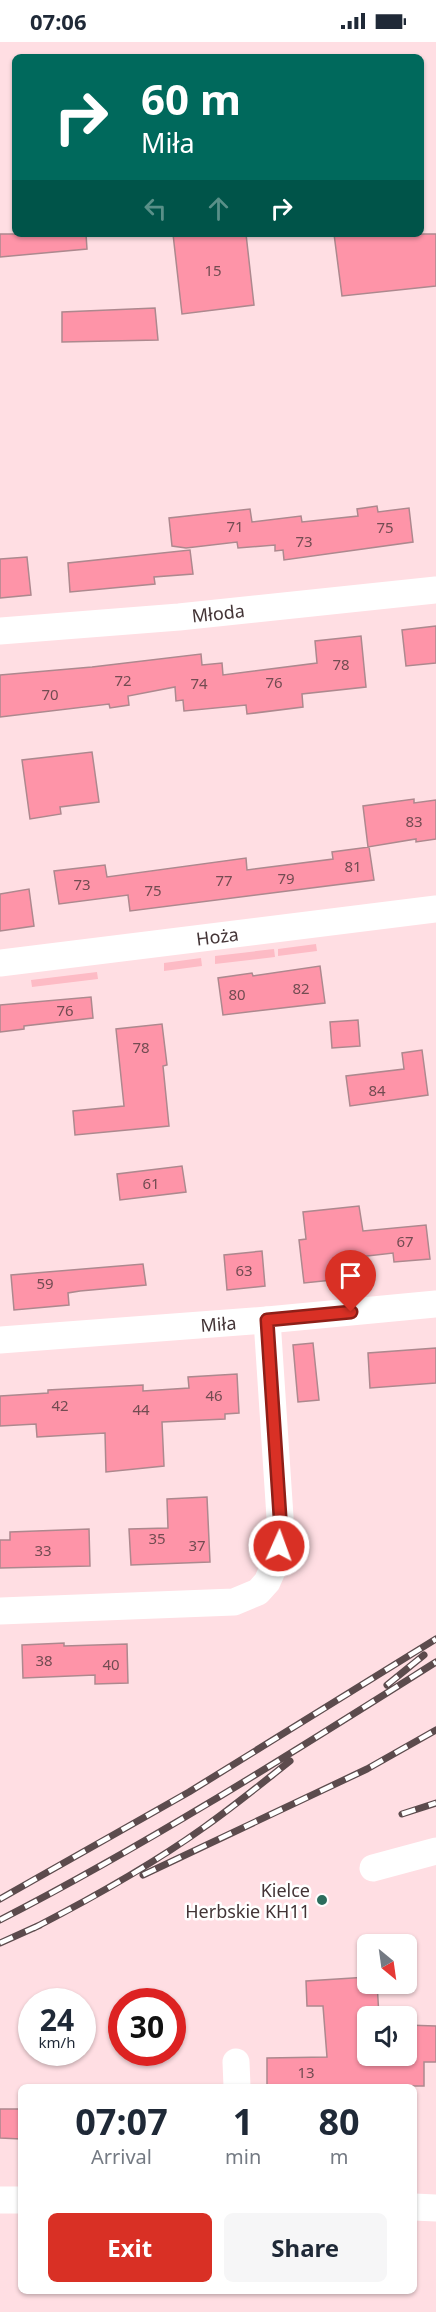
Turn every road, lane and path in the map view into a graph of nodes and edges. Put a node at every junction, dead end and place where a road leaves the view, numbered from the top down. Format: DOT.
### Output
graph roads {
  1 [pos="436,590"];
  2 [pos="0,632"];
  3 [pos="436,909"];
  4 [pos="0,963"];
  5 [pos="436,1304"];
  6 [pos="267,1320"];
  7 [pos="0,1340"];
  8 [pos="0,1611"];
  9 [pos="436,1851"];
  10 [pos="373,1868"];
  11 [pos="0,2200"];
  12 [pos="18,2200"];
  13 [pos="417,2207"];
  14 [pos="436,2208"];
  1 -- 2 [label="street, Młoda"];
  3 -- 4 [label="street, Hoża"];
  5 -- 6 [label="street, Miła"];
  6 -- 7 [label="street, Miła"];
  6 -- 8 [label="street"];
  9 -- 10 [label="street"];
  11 -- 12 [label="street"];
  13 -- 14 [label="street"];
}
